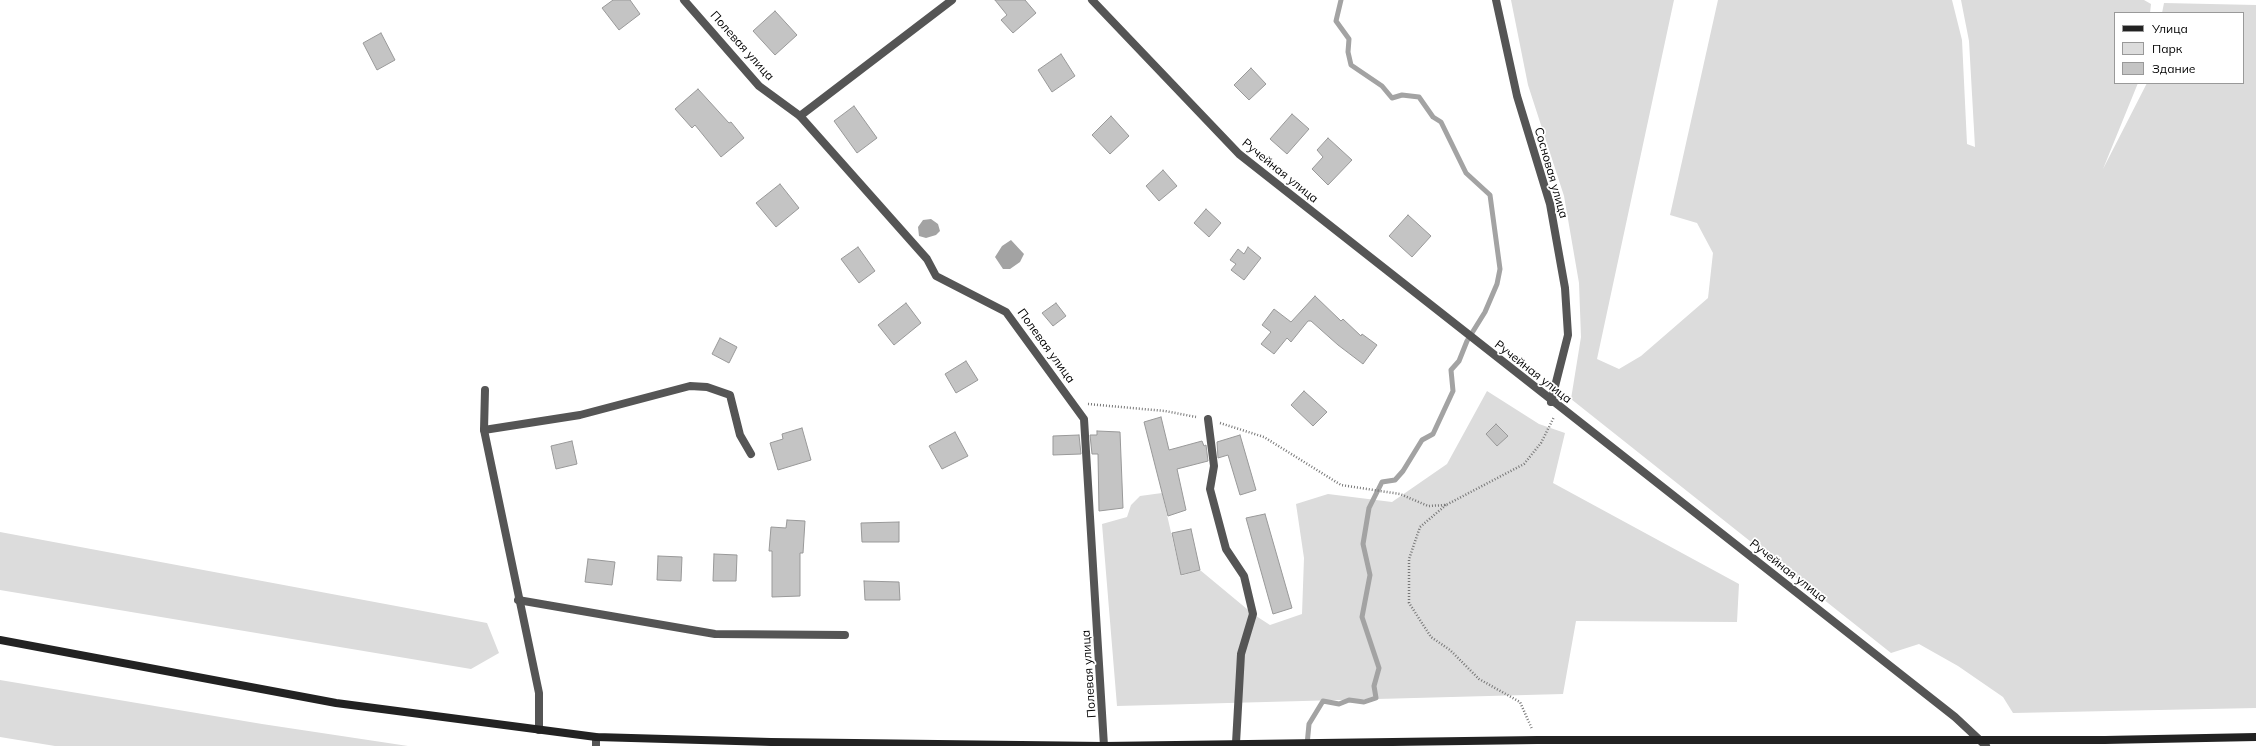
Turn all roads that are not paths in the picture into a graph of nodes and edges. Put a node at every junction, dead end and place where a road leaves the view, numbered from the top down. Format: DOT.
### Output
graph roads {
  1 [pos="684,0"];
  2 [pos="952,0"];
  3 [pos="1092,0"];
  4 [pos="1496,0"];
  5 [pos="800,116"];
  6 [pos="485,390"];
  7 [pos="1551,402"];
  8 [pos="1208,419"];
  9 [pos="484,430"];
  10 [pos="752,454"];
  11 [pos="518,600"];
  12 [pos="845,635"];
  13 [pos="0,640"];
  14 [pos="539,730"];
  15 [pos="596,737"];
  16 [pos="2256,737"];
  17 [pos="1980,740"];
  18 [pos="1236,743"];
  19 [pos="1905,743"];
  20 [pos="596,746"];
  21 [pos="1104,746"];
  22 [pos="1986,746"];
  1 -- 5 [label="street, Полевая улица"];
  2 -- 5 [label="street"];
  3 -- 7 [label="street, Ручейная улица"];
  4 -- 7 [label="street, Сосновая улица"];
  5 -- 21 [label="street, Полевая улица"];
  6 -- 9 [label="street"];
  7 -- 17 [label="street, Ручейная улица"];
  8 -- 18 [label="street"];
  9 -- 10 [label="street"];
  9 -- 11 [label="street"];
  11 -- 12 [label="street"];
  11 -- 14 [label="street"];
  13 -- 14 [label="main road"];
  14 -- 15 [label="main road"];
  15 -- 20 [label="street"];
  15 -- 21 [label="main road"];
  16 -- 17 [label="main road"];
  17 -- 19 [label="main road"];
  17 -- 22 [label="street, Ручейная улица"];
  18 -- 19 [label="main road"];
  18 -- 21 [label="main road"];
}
